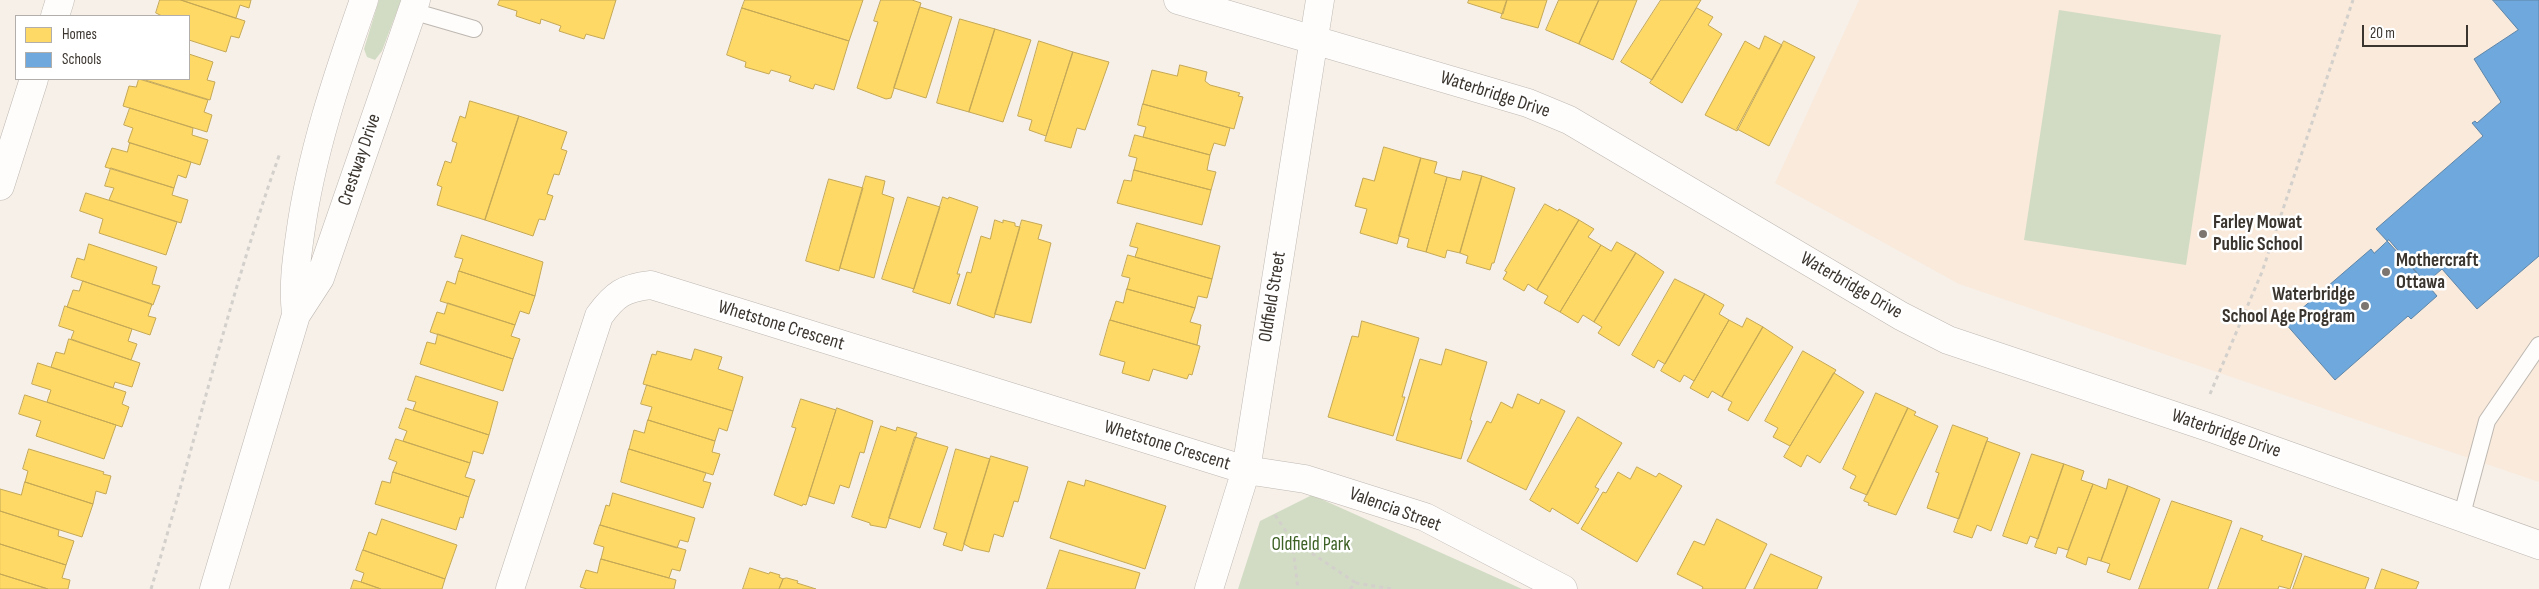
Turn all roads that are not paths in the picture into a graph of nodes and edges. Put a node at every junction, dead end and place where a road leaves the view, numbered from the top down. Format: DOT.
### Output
graph roads {
  1 [pos="60,0"];
  2 [pos="364,0"];
  3 [pos="1178,0"];
  4 [pos="1320,0"];
  5 [pos="414,6"];
  6 [pos="54,15"];
  7 [pos="474,29"];
  8 [pos="1313,40"];
  9 [pos="34,80"];
  10 [pos="0,183"];
  11 [pos="296,315"];
  12 [pos="2539,345"];
  13 [pos="1246,470"];
  14 [pos="2461,518"];
  15 [pos="2539,545"];
  16 [pos="214,589"];
  17 [pos="510,589"];
  18 [pos="1209,589"];
  19 [pos="1563,589"];
  1 -- 6 [label="street"];
  2 -- 11 [label="street, Crestway Drive"];
  3 -- 8 [label="street, Waterbridge Drive"];
  4 -- 8 [label="street, Oldfield Street"];
  5 -- 7 [label="lane"];
  5 -- 11 [label="street, Crestway Drive"];
  8 -- 13 [label="street, Oldfield Street"];
  8 -- 14 [label="street, Waterbridge Drive"];
  9 -- 10 [label="street"];
  11 -- 16 [label="street, Crestway Drive"];
  12 -- 14 [label="lane"];
  13 -- 17 [label="street, Whetstone Crescent"];
  13 -- 18 [label="street, Oldfield Street"];
  13 -- 19 [label="street, Valencia Street"];
  14 -- 15 [label="street, Waterbridge Drive"];
}
